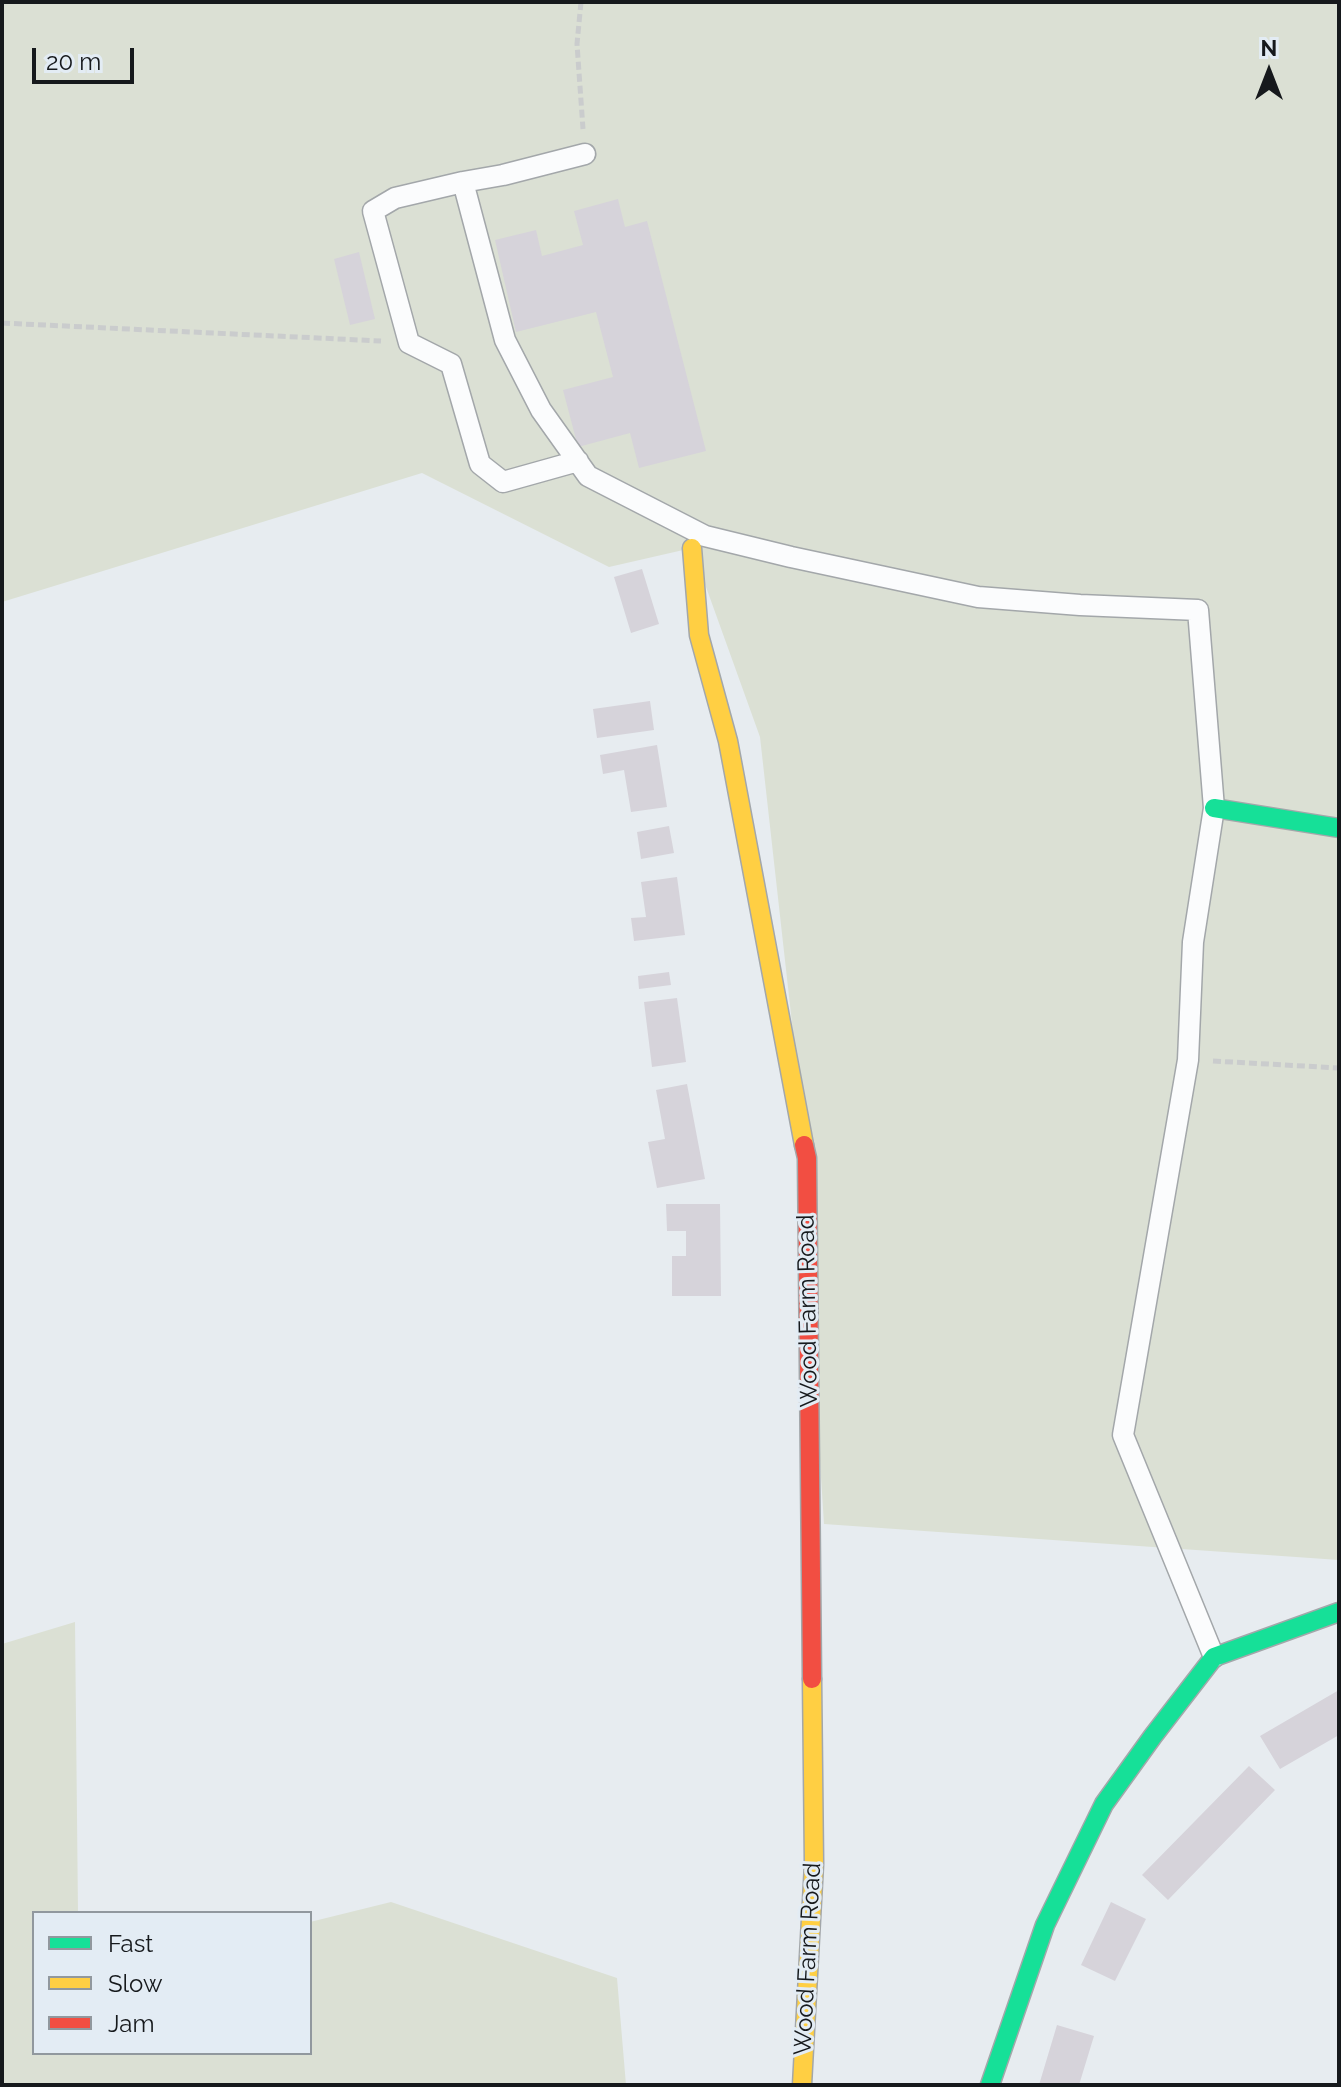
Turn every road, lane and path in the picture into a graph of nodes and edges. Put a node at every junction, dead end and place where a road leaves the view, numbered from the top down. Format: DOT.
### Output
graph roads {
  1 [pos="581,2"];
  2 [pos="585,154"];
  3 [pos="463,182"];
  4 [pos="2,323"];
  5 [pos="409,343"];
  6 [pos="578,461"];
  7 [pos="698,542"];
  8 [pos="1214,808"];
  9 [pos="1339,828"];
  10 [pos="1188,1060"];
  11 [pos="1339,1068"];
  12 [pos="1339,1612"];
  13 [pos="1214,1657"];
  14 [pos="802,2085"];
  15 [pos="990,2085"];
  1 -- 2 [label="path"];
  2 -- 3 [label="lane"];
  3 -- 5 [label="lane"];
  3 -- 6 [label="lane"];
  4 -- 5 [label="path"];
  5 -- 6 [label="lane"];
  6 -- 7 [label="lane"];
  7 -- 8 [label="lane"];
  7 -- 14 [label="street, Wood Farm Road"];
  8 -- 9 [label="street"];
  8 -- 10 [label="lane"];
  10 -- 11 [label="path"];
  10 -- 13 [label="lane"];
  12 -- 13 [label="street"];
  13 -- 15 [label="street"];
}
